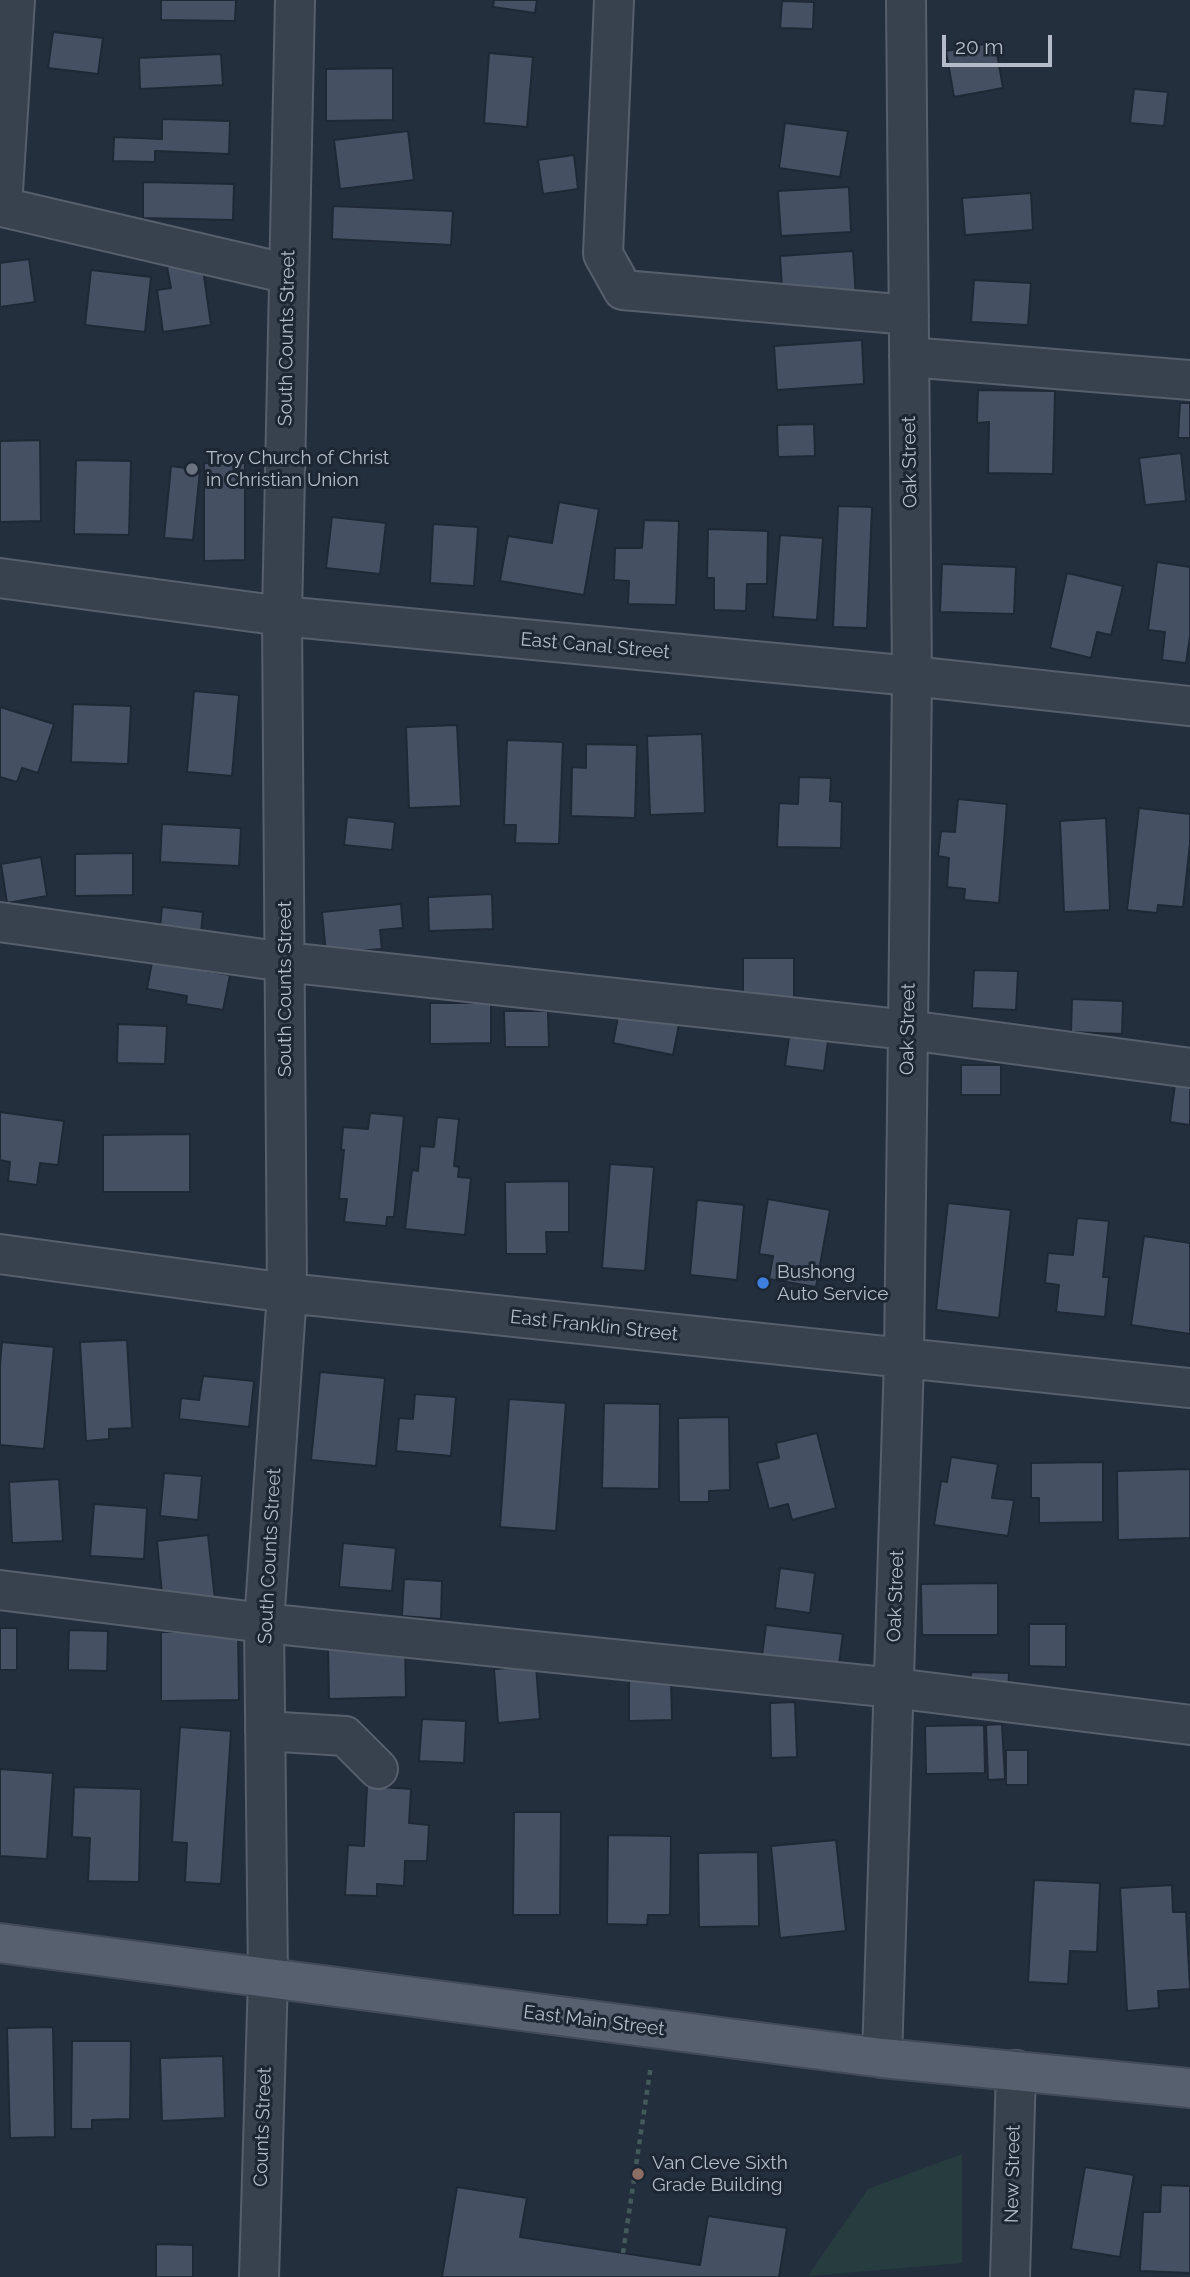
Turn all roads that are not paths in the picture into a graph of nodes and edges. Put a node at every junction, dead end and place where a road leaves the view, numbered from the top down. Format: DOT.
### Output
graph roads {
  1 [pos="15,0"];
  2 [pos="295,0"];
  3 [pos="614,0"];
  4 [pos="906,0"];
  5 [pos="1,207"];
  6 [pos="289,274"];
  7 [pos="909,315"];
  8 [pos="909,357"];
  9 [pos="1190,380"];
  10 [pos="0,578"];
  11 [pos="282,616"];
  12 [pos="912,676"];
  13 [pos="1190,706"];
  14 [pos="0,922"];
  15 [pos="285,962"];
  16 [pos="908,1030"];
  17 [pos="1190,1068"];
  18 [pos="0,1255"];
  19 [pos="287,1293"];
  20 [pos="904,1359"];
  21 [pos="1190,1388"];
  22 [pos="0,1590"];
  23 [pos="264,1623"];
  24 [pos="894,1688"];
  25 [pos="1190,1725"];
  26 [pos="265,1731"];
  27 [pos="378,1769"];
  28 [pos="0,1943"];
  29 [pos="268,1978"];
  30 [pos="882,2059"];
  31 [pos="1016,2070"];
  32 [pos="1190,2088"];
  33 [pos="259,2277"];
  34 [pos="1010,2277"];
  1 -- 5 [label="street"];
  2 -- 6 [label="street, South Counts Street"];
  3 -- 7 [label="street"];
  4 -- 7 [label="street, Oak Street"];
  5 -- 6 [label="street"];
  6 -- 11 [label="street, South Counts Street"];
  7 -- 8 [label="street, Oak Street"];
  8 -- 9 [label="street"];
  8 -- 12 [label="street, Oak Street"];
  10 -- 11 [label="street, East Canal Street"];
  11 -- 12 [label="street, East Canal Street"];
  11 -- 15 [label="street, South Counts Street"];
  12 -- 13 [label="street, East Canal Street"];
  12 -- 16 [label="street, Oak Street"];
  14 -- 15 [label="street"];
  15 -- 16 [label="street"];
  15 -- 19 [label="street, South Counts Street"];
  16 -- 17 [label="street"];
  16 -- 20 [label="street, Oak Street"];
  18 -- 19 [label="street, East Franklin Street"];
  19 -- 20 [label="street, East Franklin Street"];
  19 -- 23 [label="street, South Counts Street"];
  20 -- 21 [label="street, East Franklin Street"];
  20 -- 24 [label="street, Oak Street"];
  22 -- 23 [label="street"];
  23 -- 24 [label="street"];
  23 -- 26 [label="street, South Counts Street"];
  24 -- 25 [label="street"];
  24 -- 30 [label="street, Oak Street"];
  26 -- 27 [label="street"];
  26 -- 29 [label="street, South Counts Street"];
  28 -- 29 [label="main road, East Main Street"];
  29 -- 30 [label="main road, East Main Street"];
  29 -- 33 [label="street, Counts Street"];
  30 -- 31 [label="main road, East Main Street"];
  31 -- 32 [label="main road, East Main Street"];
  31 -- 34 [label="street, New Street"];
}
